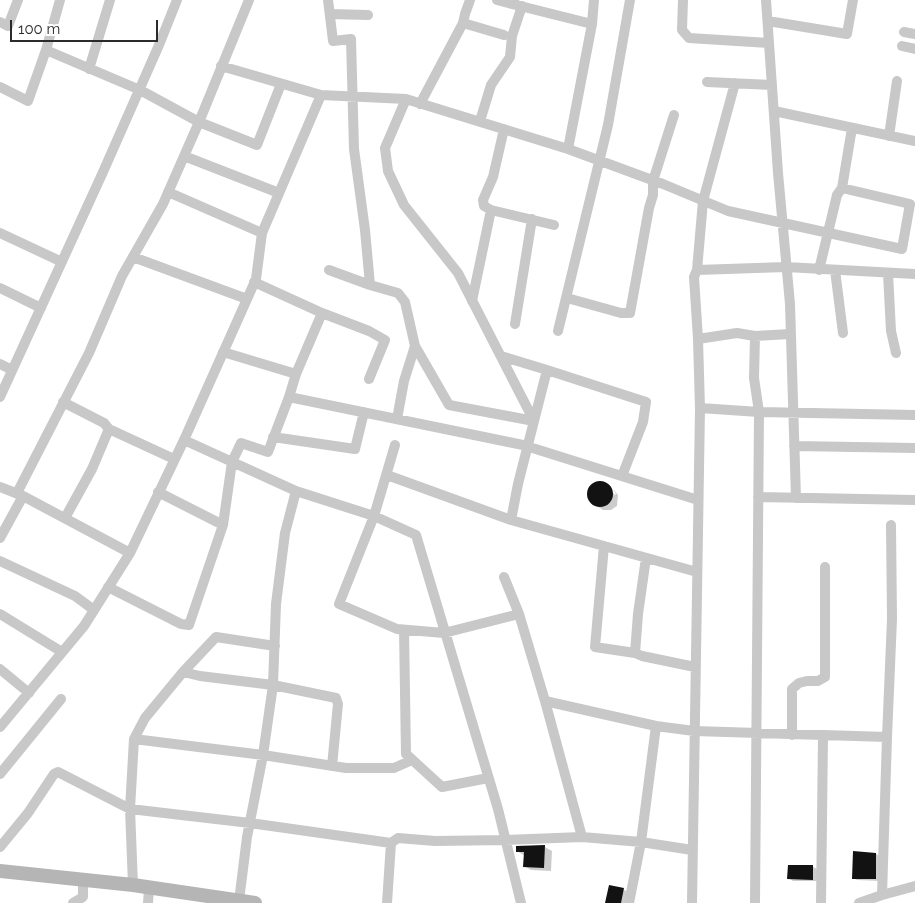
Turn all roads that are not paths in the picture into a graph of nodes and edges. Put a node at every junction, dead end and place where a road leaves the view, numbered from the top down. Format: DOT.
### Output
graph roads {
  1 [pos="18,0"];
  2 [pos="60,0"];
  3 [pos="110,0"];
  4 [pos="177,0"];
  5 [pos="249,0"];
  6 [pos="328,0"];
  7 [pos="470,0"];
  8 [pos="497,0"];
  9 [pos="594,0"];
  10 [pos="630,0"];
  11 [pos="683,0"];
  12 [pos="766,0"];
  13 [pos="852,0"];
  14 [pos="516,4"];
  15 [pos="330,14"];
  16 [pos="368,15"];
  17 [pos="768,21"];
  18 [pos="0,22"];
  19 [pos="463,23"];
  20 [pos="592,24"];
  21 [pos="504,35"];
  22 [pos="769,44"];
  23 [pos="902,46"];
  24 [pos="915,49"];
  25 [pos="46,50"];
  26 [pos="221,66"];
  27 [pos="89,69"];
  28 [pos="897,81"];
  29 [pos="707,82"];
  30 [pos="735,83"];
  31 [pos="281,84"];
  32 [pos="772,85"];
  33 [pos="0,87"];
  34 [pos="140,90"];
  35 [pos="321,95"];
  36 [pos="351,96"];
  37 [pos="406,100"];
  38 [pos="420,104"];
  39 [pos="774,111"];
  40 [pos="674,115"];
  41 [pos="480,121"];
  42 [pos="199,122"];
  43 [pos="852,128"];
  44 [pos="504,129"];
  45 [pos="889,136"];
  46 [pos="915,141"];
  47 [pos="568,149"];
  48 [pos="184,156"];
  49 [pos="599,160"];
  50 [pos="653,181"];
  51 [pos="842,188"];
  52 [pos="168,192"];
  53 [pos="279,193"];
  54 [pos="703,200"];
  55 [pos="491,210"];
  56 [pos="532,220"];
  57 [pos="782,222"];
  58 [pos="554,224"];
  59 [pos="828,232"];
  60 [pos="262,233"];
  61 [pos="0,234"];
  62 [pos="133,257"];
  63 [pos="62,262"];
  64 [pos="786,267"];
  65 [pos="329,270"];
  66 [pos="697,270"];
  67 [pos="819,270"];
  68 [pos="835,270"];
  69 [pos="888,273"];
  70 [pos="915,274"];
  71 [pos="254,282"];
  72 [pos="370,285"];
  73 [pos="0,288"];
  74 [pos="566,298"];
  75 [pos="246,299"];
  76 [pos="472,301"];
  77 [pos="41,308"];
  78 [pos="322,313"];
  79 [pos="515,324"];
  80 [pos="558,331"];
  81 [pos="843,333"];
  82 [pos="790,334"];
  83 [pos="755,336"];
  84 [pos="698,339"];
  85 [pos="415,346"];
  86 [pos="223,352"];
  87 [pos="896,353"];
  88 [pos="501,356"];
  89 [pos="0,364"];
  90 [pos="12,370"];
  91 [pos="547,370"];
  92 [pos="296,374"];
  93 [pos="369,379"];
  94 [pos="0,397"];
  95 [pos="289,397"];
  96 [pos="63,402"];
  97 [pos="700,408"];
  98 [pos="364,412"];
  99 [pos="759,412"];
  100 [pos="792,412"];
  101 [pos="915,415"];
  102 [pos="397,419"];
  103 [pos="534,421"];
  104 [pos="110,429"];
  105 [pos="273,437"];
  106 [pos="184,440"];
  107 [pos="395,445"];
  108 [pos="794,446"];
  109 [pos="528,447"];
  110 [pos="915,448"];
  111 [pos="174,459"];
  112 [pos="232,462"];
  113 [pos="387,475"];
  114 [pos="622,476"];
  115 [pos="0,487"];
  116 [pos="296,491"];
  117 [pos="158,492"];
  118 [pos="20,495"];
  119 [pos="758,497"];
  120 [pos="796,498"];
  121 [pos="698,500"];
  122 [pos="915,500"];
  123 [pos="374,516"];
  124 [pos="65,518"];
  125 [pos="511,520"];
  126 [pos="891,525"];
  127 [pos="223,526"];
  128 [pos="0,538"];
  129 [pos="604,546"];
  130 [pos="130,553"];
  131 [pos="646,558"];
  132 [pos="0,561"];
  133 [pos="825,567"];
  134 [pos="697,572"];
  135 [pos="504,577"];
  136 [pos="108,587"];
  137 [pos="94,610"];
  138 [pos="0,614"];
  139 [pos="519,614"];
  140 [pos="404,630"];
  141 [pos="444,633"];
  142 [pos="275,646"];
  143 [pos="62,652"];
  144 [pos="636,653"];
  145 [pos="695,666"];
  146 [pos="0,669"];
  147 [pos="183,672"];
  148 [pos="273,685"];
  149 [pos="28,693"];
  150 [pos="62,699"];
  151 [pos="545,701"];
  152 [pos="656,726"];
  153 [pos="0,727"];
  154 [pos="694,731"];
  155 [pos="756,734"];
  156 [pos="792,735"];
  157 [pos="823,736"];
  158 [pos="887,737"];
  159 [pos="134,739"];
  160 [pos="262,755"];
  161 [pos="412,760"];
  162 [pos="332,766"];
  163 [pos="0,774"];
  164 [pos="488,778"];
  165 [pos="130,810"];
  166 [pos="250,823"];
  167 [pos="582,837"];
  168 [pos="506,840"];
  169 [pos="641,842"];
  170 [pos="391,844"];
  171 [pos="0,847"];
  172 [pos="692,850"];
  173 [pos="0,871"];
  174 [pos="83,880"];
  175 [pos="134,886"];
  176 [pos="915,886"];
  177 [pos="149,888"];
  178 [pos="882,895"];
  179 [pos="83,900"];
  180 [pos="209,900"];
  181 [pos="239,901"];
  182 [pos="73,903"];
  183 [pos="148,903"];
  184 [pos="255,903"];
  185 [pos="388,903"];
  186 [pos="521,903"];
  187 [pos="629,903"];
  188 [pos="692,903"];
  189 [pos="755,903"];
  190 [pos="821,903"];
  191 [pos="859,903"];
  1 -- 18 [label="street"];
  2 -- 25 [label="street"];
  3 -- 27 [label="street"];
  4 -- 34 [label="street"];
  5 -- 26 [label="street"];
  6 -- 15 [label="street"];
  7 -- 19 [label="street"];
  8 -- 14 [label="street"];
  9 -- 20 [label="street"];
  10 -- 49 [label="street"];
  11 -- 22 [label="street"];
  12 -- 17 [label="street"];
  13 -- 17 [label="street"];
  14 -- 20 [label="street"];
  14 -- 41 [label="street"];
  15 -- 16 [label="street"];
  15 -- 36 [label="street"];
  17 -- 22 [label="street"];
  19 -- 21 [label="street"];
  19 -- 38 [label="street"];
  20 -- 47 [label="street"];
  22 -- 32 [label="street"];
  23 -- 24 [label="street"];
  25 -- 27 [label="street"];
  25 -- 33 [label="street"];
  26 -- 31 [label="street"];
  26 -- 42 [label="street"];
  27 -- 34 [label="street"];
  28 -- 45 [label="street"];
  29 -- 30 [label="street"];
  30 -- 32 [label="street"];
  30 -- 54 [label="street"];
  31 -- 35 [label="street"];
  31 -- 42 [label="street"];
  32 -- 39 [label="street"];
  34 -- 42 [label="street"];
  34 -- 63 [label="street"];
  35 -- 36 [label="street"];
  35 -- 53 [label="street"];
  36 -- 37 [label="street"];
  36 -- 72 [label="street"];
  37 -- 38 [label="street"];
  37 -- 76 [label="street"];
  38 -- 41 [label="street"];
  39 -- 43 [label="street"];
  39 -- 57 [label="street"];
  40 -- 50 [label="street"];
  41 -- 44 [label="street"];
  42 -- 48 [label="street"];
  43 -- 45 [label="street"];
  43 -- 51 [label="street"];
  44 -- 47 [label="street"];
  44 -- 55 [label="street"];
  45 -- 46 [label="street"];
  47 -- 49 [label="street"];
  48 -- 52 [label="street"];
  48 -- 53 [label="street"];
  49 -- 50 [label="street"];
  49 -- 74 [label="street"];
  50 -- 54 [label="street"];
  50 -- 74 [label="street"];
  51 -- 59 [label="street"];
  51 -- 59 [label="street"];
  52 -- 60 [label="street"];
  52 -- 62 [label="street"];
  53 -- 60 [label="street"];
  54 -- 57 [label="street"];
  54 -- 66 [label="street"];
  55 -- 56 [label="street"];
  55 -- 76 [label="street"];
  56 -- 58 [label="street"];
  56 -- 79 [label="street"];
  57 -- 59 [label="street"];
  57 -- 64 [label="street"];
  59 -- 67 [label="street"];
  60 -- 71 [label="street"];
  61 -- 63 [label="street"];
  62 -- 75 [label="street"];
  62 -- 96 [label="street"];
  63 -- 77 [label="street"];
  64 -- 66 [label="street"];
  64 -- 67 [label="street"];
  64 -- 82 [label="street"];
  65 -- 72 [label="street"];
  66 -- 84 [label="street"];
  67 -- 68 [label="street"];
  68 -- 69 [label="street"];
  68 -- 81 [label="street"];
  69 -- 70 [label="street"];
  69 -- 87 [label="street"];
  71 -- 75 [label="street"];
  71 -- 78 [label="street"];
  72 -- 85 [label="street"];
  73 -- 77 [label="street"];
  74 -- 80 [label="street"];
  75 -- 86 [label="street"];
  76 -- 88 [label="street"];
  77 -- 90 [label="street"];
  78 -- 92 [label="street"];
  78 -- 93 [label="street"];
  82 -- 83 [label="street"];
  82 -- 100 [label="street"];
  83 -- 84 [label="street"];
  83 -- 99 [label="street"];
  84 -- 97 [label="street"];
  85 -- 102 [label="street"];
  85 -- 103 [label="street"];
  86 -- 92 [label="street"];
  86 -- 106 [label="street"];
  88 -- 91 [label="street"];
  88 -- 103 [label="street"];
  89 -- 90 [label="street"];
  90 -- 94 [label="street"];
  91 -- 103 [label="street"];
  91 -- 114 [label="street"];
  92 -- 95 [label="street"];
  95 -- 98 [label="street"];
  95 -- 105 [label="street"];
  96 -- 104 [label="street"];
  96 -- 118 [label="street"];
  97 -- 99 [label="street"];
  97 -- 121 [label="street"];
  98 -- 102 [label="street"];
  98 -- 105 [label="street"];
  99 -- 100 [label="street"];
  99 -- 119 [label="street"];
  100 -- 101 [label="street"];
  100 -- 108 [label="street"];
  102 -- 109 [label="street"];
  103 -- 109 [label="street"];
  104 -- 111 [label="street"];
  104 -- 124 [label="street"];
  105 -- 112 [label="street"];
  106 -- 111 [label="street"];
  106 -- 112 [label="street"];
  107 -- 113 [label="street"];
  108 -- 110 [label="street"];
  108 -- 120 [label="street"];
  109 -- 114 [label="street"];
  109 -- 125 [label="street"];
  111 -- 117 [label="street"];
  112 -- 116 [label="street"];
  112 -- 127 [label="street"];
  113 -- 123 [label="street"];
  113 -- 125 [label="street"];
  114 -- 121 [label="street"];
  115 -- 118 [label="street"];
  116 -- 123 [label="street"];
  116 -- 142 [label="street"];
  117 -- 127 [label="street"];
  117 -- 130 [label="street"];
  118 -- 124 [label="street"];
  118 -- 128 [label="street"];
  119 -- 120 [label="street"];
  119 -- 155 [label="street"];
  120 -- 122 [label="street"];
  121 -- 134 [label="street"];
  123 -- 140 [label="street"];
  123 -- 141 [label="street"];
  124 -- 130 [label="street"];
  125 -- 129 [label="street"];
  126 -- 158 [label="street"];
  127 -- 136 [label="street"];
  129 -- 131 [label="street"];
  129 -- 144 [label="street"];
  130 -- 136 [label="street"];
  131 -- 134 [label="street"];
  131 -- 144 [label="street"];
  132 -- 137 [label="street"];
  133 -- 156 [label="street"];
  134 -- 145 [label="street"];
  135 -- 139 [label="street"];
  136 -- 137 [label="street"];
  137 -- 143 [label="street"];
  138 -- 143 [label="street"];
  139 -- 141 [label="street"];
  139 -- 151 [label="street"];
  140 -- 141 [label="street"];
  140 -- 161 [label="street"];
  141 -- 164 [label="street"];
  142 -- 147 [label="street"];
  142 -- 148 [label="street"];
  143 -- 149 [label="street"];
  144 -- 145 [label="street"];
  145 -- 154 [label="street"];
  146 -- 149 [label="street"];
  147 -- 148 [label="street"];
  147 -- 159 [label="street"];
  148 -- 160 [label="street"];
  148 -- 162 [label="street"];
  149 -- 153 [label="street"];
  150 -- 163 [label="street"];
  151 -- 152 [label="street"];
  151 -- 167 [label="street"];
  152 -- 154 [label="street"];
  152 -- 169 [label="street"];
  154 -- 155 [label="street"];
  154 -- 172 [label="street"];
  155 -- 156 [label="street"];
  155 -- 189 [label="street"];
  156 -- 157 [label="street"];
  157 -- 158 [label="street"];
  157 -- 190 [label="street"];
  158 -- 178 [label="street"];
  159 -- 160 [label="street"];
  159 -- 165 [label="street"];
  160 -- 162 [label="street"];
  160 -- 166 [label="street"];
  161 -- 162 [label="street"];
  161 -- 164 [label="street"];
  164 -- 168 [label="street"];
  165 -- 166 [label="street"];
  165 -- 171 [label="street"];
  165 -- 175 [label="street"];
  166 -- 170 [label="street"];
  166 -- 181 [label="street"];
  167 -- 168 [label="street"];
  167 -- 169 [label="street"];
  168 -- 170 [label="street"];
  168 -- 186 [label="street"];
  169 -- 172 [label="street"];
  169 -- 187 [label="street"];
  170 -- 185 [label="street"];
  172 -- 188 [label="street"];
  173 -- 174 [label="street"];
  174 -- 175 [label="street"];
  174 -- 179 [label="street"];
  175 -- 177 [label="street"];
  176 -- 178 [label="street"];
  177 -- 180 [label="street"];
  177 -- 183 [label="street"];
  178 -- 191 [label="street"];
  179 -- 182 [label="street"];
  180 -- 181 [label="street"];
  181 -- 184 [label="street"];
}
